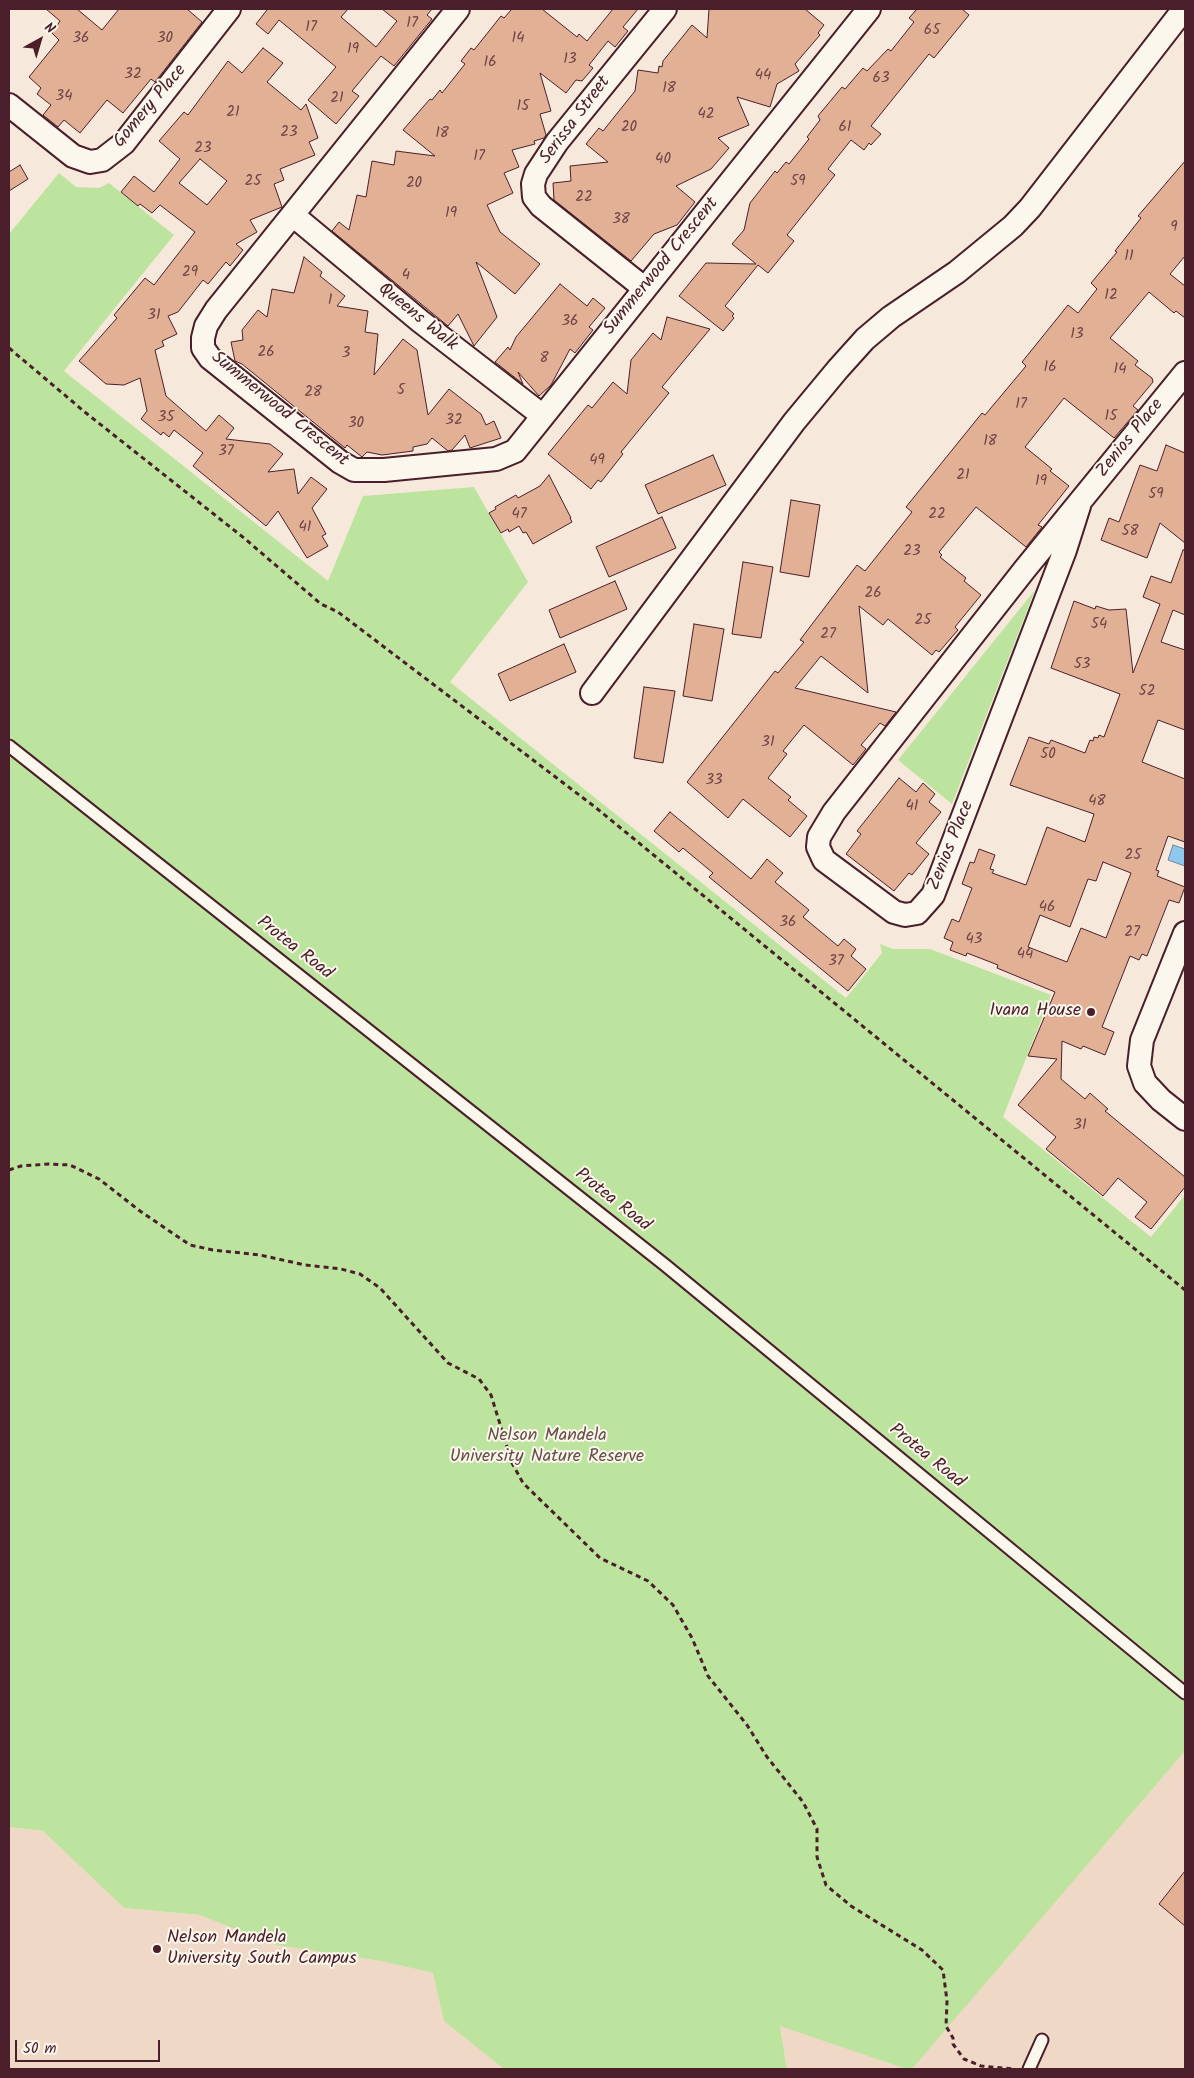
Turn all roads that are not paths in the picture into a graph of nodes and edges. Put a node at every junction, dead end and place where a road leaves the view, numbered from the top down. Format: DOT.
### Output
graph roads {
  1 [pos="229,9"];
  2 [pos="458,9"];
  3 [pos="665,9"];
  4 [pos="870,9"];
  5 [pos="1184,9"];
  6 [pos="9,105"];
  7 [pos="294,216"];
  8 [pos="644,288"];
  9 [pos="1185,373"];
  10 [pos="543,416"];
  11 [pos="1079,506"];
  12 [pos="592,693"];
  13 [pos="9,746"];
  14 [pos="1185,934"];
  15 [pos="1185,1118"];
  16 [pos="1185,1692"];
  17 [pos="1042,2040"];
  18 [pos="1029,2069"];
  1 -- 6 [label="street, Gomery Place"];
  2 -- 7 [label="street, Summerwood Crescent"];
  3 -- 8 [label="street, Serissa Street"];
  4 -- 8 [label="street, Summerwood Crescent"];
  5 -- 12 [label="street"];
  7 -- 10 [label="street, Queens Walk"];
  7 -- 10 [label="street, Summerwood Crescent"];
  8 -- 10 [label="street, Summerwood Crescent"];
  9 -- 11 [label="street, Zenios Place"];
  11 -- 11 [label="street, Zenios Place"];
  13 -- 16 [label="lane, Protea Road"];
  14 -- 15 [label="street"];
  17 -- 18 [label="lane"];
}
